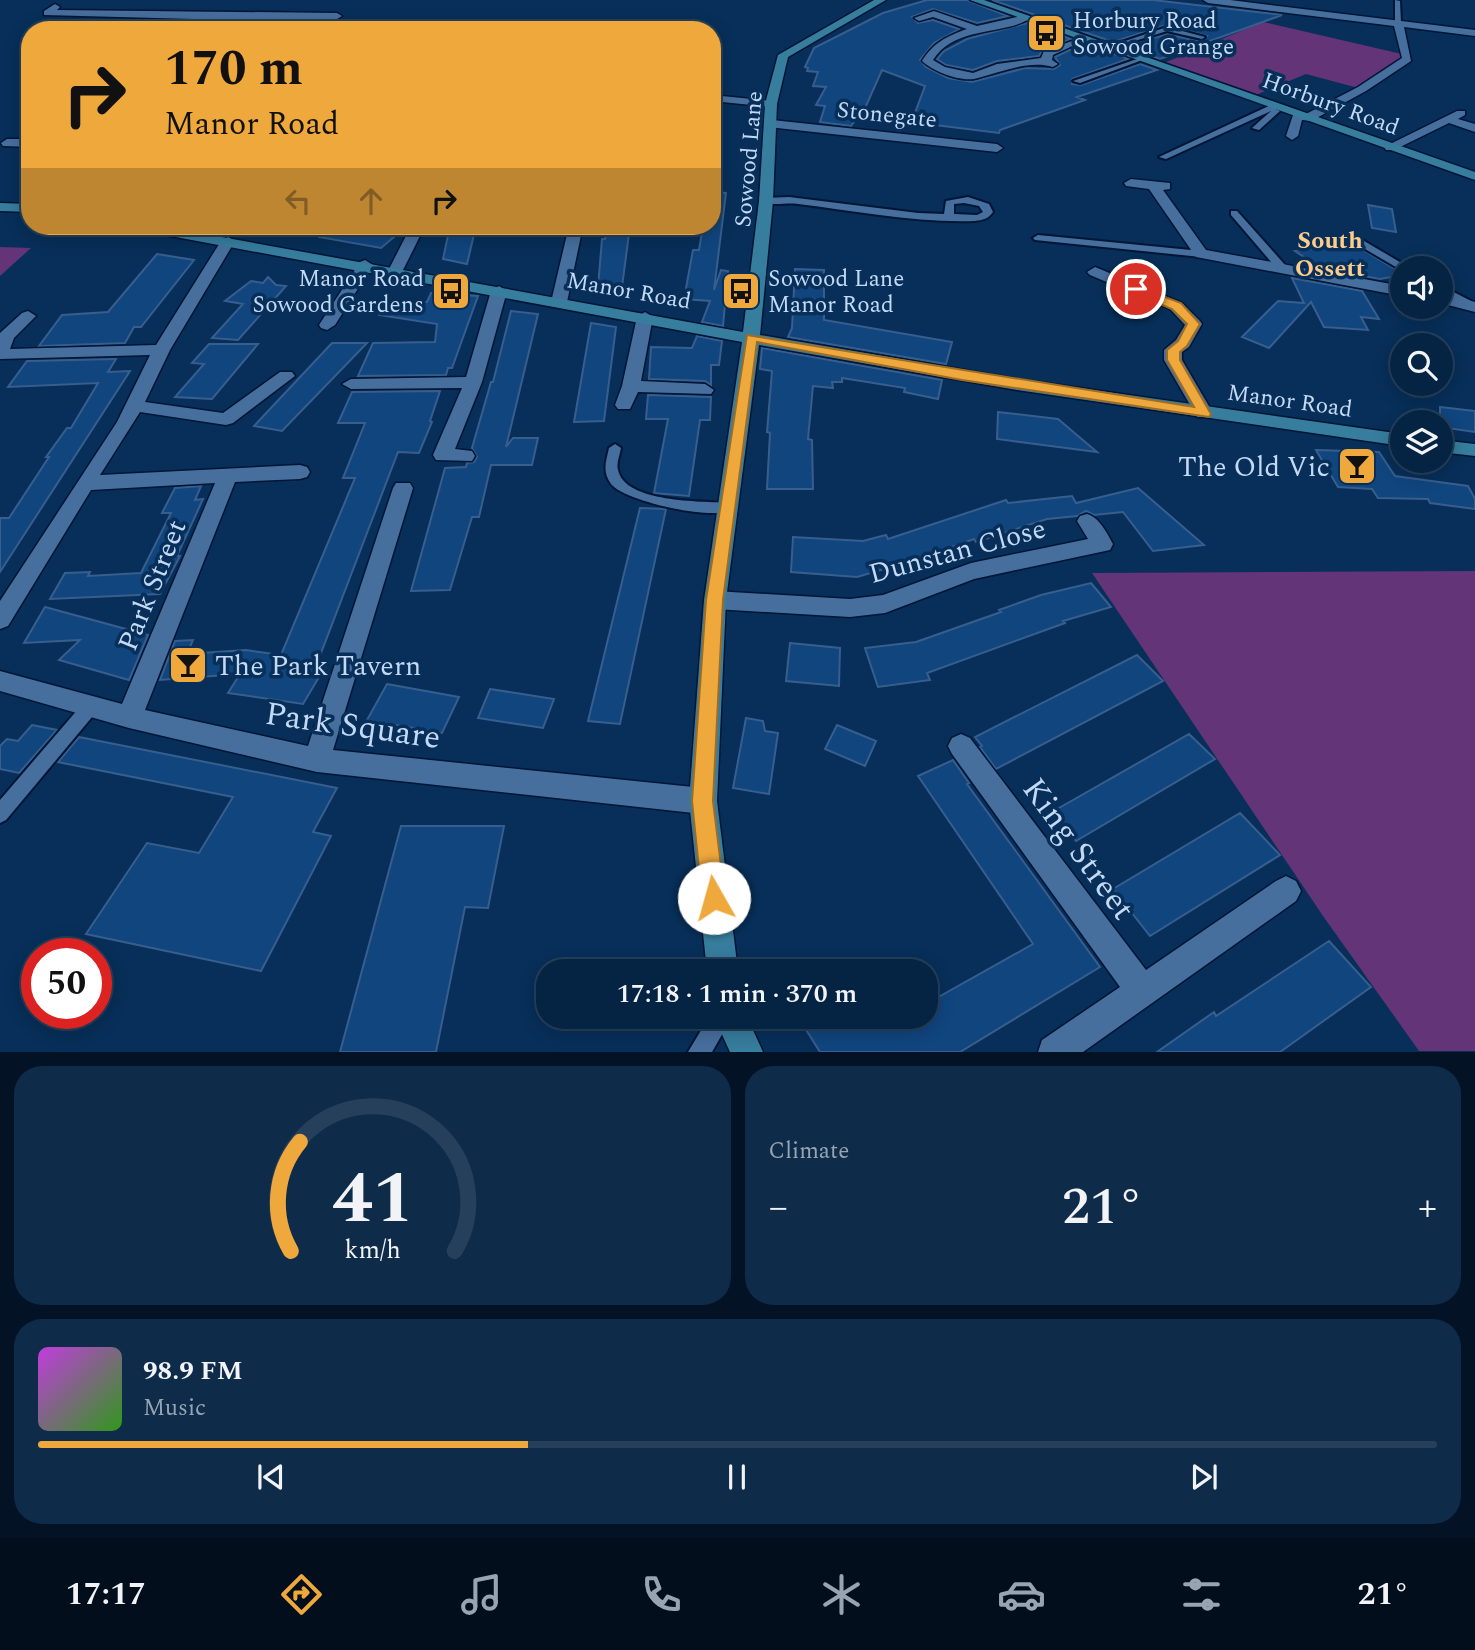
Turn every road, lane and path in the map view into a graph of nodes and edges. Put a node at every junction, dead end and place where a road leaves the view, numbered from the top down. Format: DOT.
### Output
graph roads {
  1 [pos="881,0"];
  2 [pos="975,0"];
  3 [pos="1208,0"];
  4 [pos="1290,0"];
  5 [pos="1396,1"];
  6 [pos="55,7"];
  7 [pos="1320,13"];
  8 [pos="337,16"];
  9 [pos="919,18"];
  10 [pos="1026,18"];
  11 [pos="1398,23"];
  12 [pos="978,30"];
  13 [pos="1475,33"];
  14 [pos="1202,37"];
  15 [pos="1072,44"];
  16 [pos="1110,47"];
  17 [pos="1142,59"];
  18 [pos="1077,81"];
  19 [pos="721,99"];
  20 [pos="771,104"];
  21 [pos="1278,107"];
  22 [pos="1461,113"];
  23 [pos="1302,116"];
  24 [pos="1447,120"];
  25 [pos="772,124"];
  26 [pos="1256,128"];
  27 [pos="1475,128"];
  28 [pos="1292,136"];
  29 [pos="1390,147"];
  30 [pos="997,148"];
  31 [pos="1163,157"];
  32 [pos="1475,176"];
  33 [pos="1131,183"];
  34 [pos="1153,186"];
  35 [pos="1171,187"];
  36 [pos="766,201"];
  37 [pos="0,206"];
  38 [pos="21,207"];
  39 [pos="1234,213"];
  40 [pos="949,217"];
  41 [pos="192,235"];
  42 [pos="414,235"];
  43 [pos="574,235"];
  44 [pos="1038,238"];
  45 [pos="1356,240"];
  46 [pos="228,241"];
  47 [pos="1201,254"];
  48 [pos="1390,259"];
  49 [pos="365,265"];
  50 [pos="1282,268"];
  51 [pos="396,271"];
  52 [pos="1093,272"];
  53 [pos="1390,289"];
  54 [pos="499,291"];
  55 [pos="1453,295"];
  56 [pos="1453,301"];
  57 [pos="559,302"];
  58 [pos="1474,307"];
  59 [pos="27,316"];
  60 [pos="645,317"];
  61 [pos="327,325"];
  62 [pos="751,338"];
  63 [pos="162,350"];
  64 [pos="286,376"];
  65 [pos="473,382"];
  66 [pos="351,384"];
  67 [pos="631,387"];
  68 [pos="705,390"];
  69 [pos="624,405"];
  70 [pos="135,406"];
  71 [pos="1204,414"];
  72 [pos="1390,438"];
  73 [pos="1453,447"];
  74 [pos="615,448"];
  75 [pos="1475,450"];
  76 [pos="465,456"];
  77 [pos="300,472"];
  78 [pos="228,476"];
  79 [pos="85,483"];
  80 [pos="403,488"];
  81 [pos="728,508"];
  82 [pos="1087,521"];
  83 [pos="715,600"];
  84 [pos="0,620"];
  85 [pos="0,681"];
  86 [pos="91,706"];
  87 [pos="129,717"];
  88 [pos="961,746"];
  89 [pos="317,760"];
  90 [pos="703,801"];
  91 [pos="0,814"];
  92 [pos="1286,891"];
  93 [pos="721,959"];
  94 [pos="1143,992"];
  95 [pos="713,1029"];
  96 [pos="736,1029"];
  97 [pos="699,1052"];
  98 [pos="747,1052"];
  99 [pos="1054,1052"];
  1 -- 20 [label="street, Sowood Lane"];
  2 -- 10 [label="street, Horbury Road"];
  3 -- 7 [label="street"];
  4 -- 7 [label="street"];
  5 -- 11 [label="lane"];
  6 -- 8 [label="street"];
  7 -- 11 [label="street"];
  9 -- 12 [label="street"];
  10 -- 12 [label="street"];
  10 -- 16 [label="street, Horbury Road"];
  11 -- 13 [label="street"];
  11 -- 23 [label="street"];
  12 -- 15 [label="street"];
  14 -- 16 [label="lane"];
  16 -- 17 [label="street, Horbury Road"];
  17 -- 18 [label="lane"];
  17 -- 21 [label="street, Horbury Road"];
  19 -- 20 [label="street"];
  20 -- 25 [label="street, Sowood Lane"];
  21 -- 23 [label="street, Horbury Road"];
  21 -- 26 [label="lane"];
  21 -- 31 [label="lane"];
  22 -- 24 [label="street"];
  23 -- 28 [label="street"];
  23 -- 29 [label="street, Horbury Road"];
  24 -- 27 [label="street"];
  24 -- 29 [label="street"];
  25 -- 30 [label="street, Stonegate"];
  25 -- 36 [label="street, Sowood Lane"];
  29 -- 32 [label="street, Horbury Road"];
  33 -- 34 [label="street"];
  34 -- 35 [label="street"];
  34 -- 47 [label="street"];
  36 -- 40 [label="lane"];
  36 -- 62 [label="street, Sowood Lane"];
  37 -- 38 [label="street"];
  39 -- 50 [label="lane"];
  41 -- 46 [label="street, Manor Road"];
  42 -- 51 [label="street"];
  43 -- 57 [label="street"];
  44 -- 47 [label="lane"];
  45 -- 48 [label="lane"];
  46 -- 49 [label="street, Manor Road"];
  46 -- 63 [label="street"];
  47 -- 50 [label="street"];
  49 -- 51 [label="street, Manor Road"];
  49 -- 61 [label="street"];
  50 -- 53 [label="street"];
  51 -- 54 [label="street, Manor Road"];
  52 -- 71 [label="street"];
  54 -- 57 [label="street, Manor Road"];
  54 -- 65 [label="street"];
  55 -- 58 [label="lane"];
  56 -- 58 [label="street"];
  57 -- 60 [label="street, Manor Road"];
  59 -- 63 [label="street"];
  60 -- 62 [label="street, Manor Road"];
  60 -- 67 [label="street"];
  62 -- 71 [label="street, Manor Road"];
  62 -- 81 [label="street, Sowood Lane"];
  63 -- 70 [label="street"];
  64 -- 70 [label="street"];
  65 -- 66 [label="street"];
  65 -- 76 [label="street"];
  67 -- 68 [label="street"];
  67 -- 69 [label="street"];
  70 -- 79 [label="street"];
  71 -- 72 [label="street, Manor Road"];
  73 -- 75 [label="street"];
  74 -- 81 [label="lane"];
  77 -- 78 [label="street, Park Street"];
  78 -- 79 [label="street, Park Street"];
  78 -- 87 [label="street, Park Street"];
  79 -- 84 [label="street"];
  80 -- 89 [label="street"];
  81 -- 83 [label="street, Sowood Lane"];
  82 -- 83 [label="street, Dunstan Close"];
  83 -- 90 [label="street, Sowood Lane"];
  85 -- 86 [label="street, Park Square"];
  86 -- 87 [label="street, Park Square"];
  86 -- 91 [label="lane"];
  87 -- 89 [label="street, Park Square"];
  88 -- 94 [label="street, King Street"];
  89 -- 90 [label="street, Park Square"];
  90 -- 93 [label="street, Sowood Lane"];
  92 -- 94 [label="street"];
  94 -- 99 [label="street"];
  95 -- 97 [label="lane"];
  96 -- 98 [label="street"];
}
